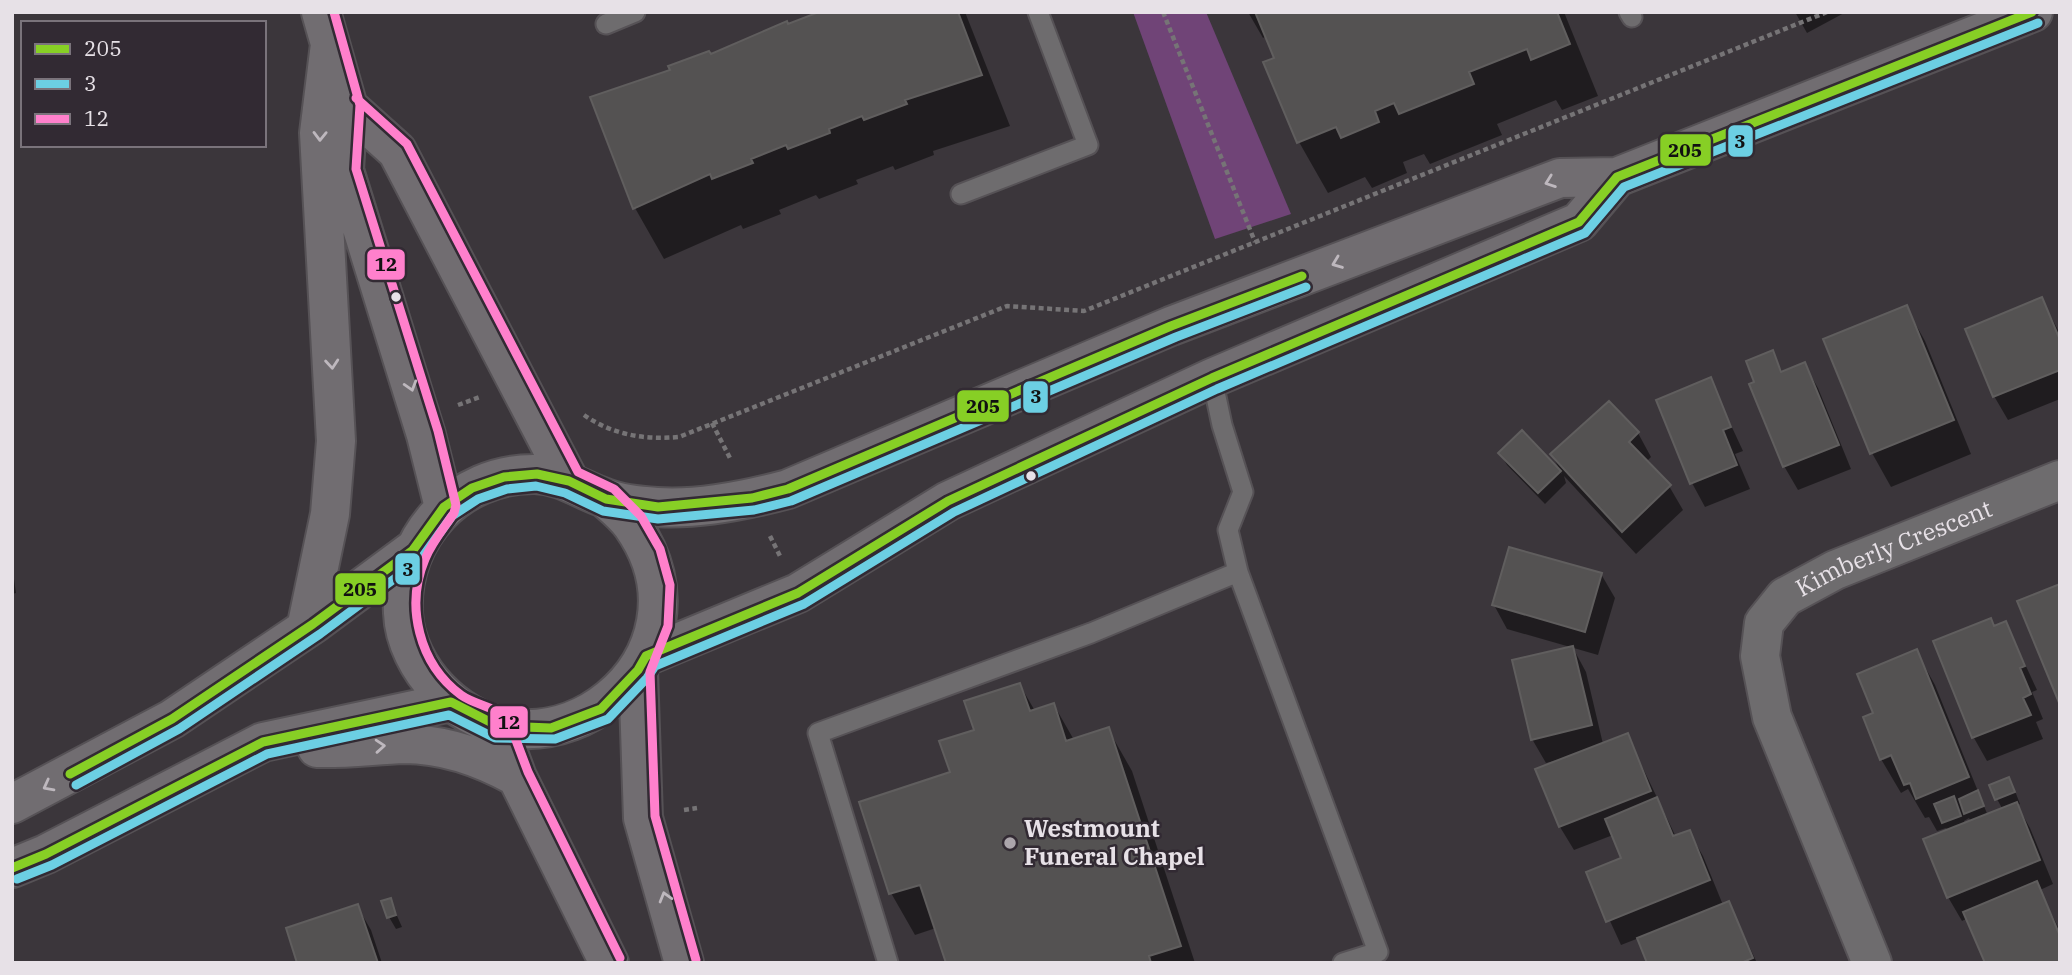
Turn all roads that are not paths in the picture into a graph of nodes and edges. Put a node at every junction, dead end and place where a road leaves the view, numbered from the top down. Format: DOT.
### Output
graph roads {
  1 [pos="635,12"];
  2 [pos="1038,12"];
  3 [pos="2033,12"];
  4 [pos="606,24"];
  5 [pos="326,28"];
  6 [pos="348,107"];
  7 [pos="1618,177"];
  8 [pos="961,194"];
  9 [pos="1212,378"];
  10 [pos="2060,480"];
  11 [pos="569,481"];
  12 [pos="606,499"];
  13 [pos="444,507"];
  14 [pos="413,550"];
  15 [pos="1238,572"];
  16 [pos="306,629"];
  17 [pos="642,663"];
  18 [pos="451,702"];
  19 [pos="498,726"];
  20 [pos="263,742"];
  21 [pos="517,777"];
  22 [pos="12,804"];
  23 [pos="12,868"];
  24 [pos="610,963"];
  25 [pos="684,963"];
  26 [pos="888,963"];
  27 [pos="1343,963"];
  28 [pos="1872,963"];
  1 -- 4 [label="lane"];
  2 -- 8 [label="lane"];
  3 -- 7 [label="main road"];
  5 -- 6 [label="main road"];
  5 -- 16 [label="main road, one-way"];
  6 -- 11 [label="main road"];
  6 -- 13 [label="main road, one-way"];
  7 -- 9 [label="main road"];
  7 -- 12 [label="main road, one-way"];
  9 -- 15 [label="lane"];
  9 -- 17 [label="main road"];
  10 -- 28 [label="street, Kimberly Crescent"];
  11 -- 12 [label="main road"];
  11 -- 13 [label="main road"];
  12 -- 17 [label="main road"];
  13 -- 14 [label="main road"];
  14 -- 16 [label="main road"];
  14 -- 18 [label="main road"];
  15 -- 26 [label="lane"];
  15 -- 27 [label="lane"];
  16 -- 22 [label="main road, one-way"];
  17 -- 19 [label="main road"];
  25 -- 17 [label="main road, one-way"];
  18 -- 19 [label="main road"];
  18 -- 20 [label="main road"];
  19 -- 21 [label="main road"];
  20 -- 21 [label="main road, one-way"];
  20 -- 23 [label="main road"];
  21 -- 24 [label="main road"];
}
